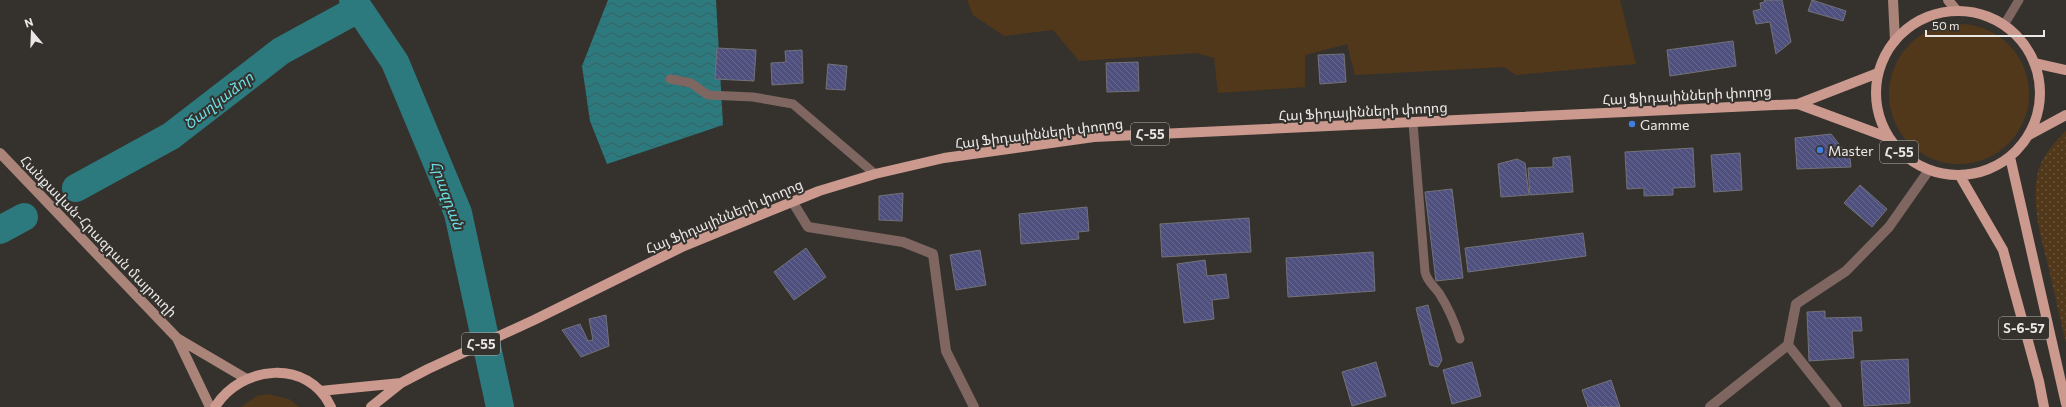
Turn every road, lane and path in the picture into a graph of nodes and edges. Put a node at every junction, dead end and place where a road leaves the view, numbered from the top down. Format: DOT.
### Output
graph roads {
  1 [pos="1893,0"];
  2 [pos="1948,0"];
  3 [pos="2020,0"];
  4 [pos="1957,11"];
  5 [pos="2004,25"];
  6 [pos="1895,41"];
  7 [pos="2034,62"];
  8 [pos="2066,70"];
  9 [pos="1878,73"];
  10 [pos="670,79"];
  11 [pos="1798,104"];
  12 [pos="2066,115"];
  13 [pos="1413,123"];
  14 [pos="2029,135"];
  15 [pos="1888,137"];
  16 [pos="0,153"];
  17 [pos="2010,157"];
  18 [pos="1928,170"];
  19 [pos="875,174"];
  20 [pos="1960,176"];
  21 [pos="792,201"];
  22 [pos="177,338"];
  23 [pos="1460,339"];
  24 [pos="1788,345"];
  25 [pos="245,378"];
  26 [pos="401,383"];
  27 [pos="320,391"];
  28 [pos="2066,404"];
  29 [pos="210,407"];
  30 [pos="215,407"];
  31 [pos="331,407"];
  32 [pos="371,407"];
  33 [pos="974,407"];
  34 [pos="1710,407"];
  35 [pos="1837,407"];
  36 [pos="2044,407"];
  1 -- 6 [label="main road"];
  2 -- 4 [label="main road"];
  3 -- 5 [label="lane"];
  4 -- 5 [label="main road, Հ-55"];
  4 -- 6 [label="main road, Հ-55"];
  5 -- 7 [label="main road, Հ-55"];
  6 -- 9 [label="main road, Հ-55"];
  7 -- 8 [label="main road"];
  7 -- 14 [label="main road, Հ-55"];
  9 -- 11 [label="main road, Հայ Ֆիդայինների փողոց / Հ-55"];
  9 -- 15 [label="main road, Հ-55"];
  10 -- 19 [label="lane"];
  11 -- 13 [label="main road, Հայ Ֆիդայինների փողոց / Հ-55"];
  11 -- 15 [label="main road, Հայ Ֆիդայինների փողոց / Հ-55"];
  12 -- 14 [label="main road, Հ-55"];
  13 -- 19 [label="main road, Հայ Ֆիդայինների փողոց / Հ-55"];
  13 -- 23 [label="lane"];
  14 -- 17 [label="main road, Հ-55"];
  15 -- 18 [label="main road, Հ-55"];
  16 -- 22 [label="main road, Հանքավան-Հրազդան մայրուղի"];
  17 -- 20 [label="main road, Հ-55"];
  17 -- 28 [label="main road, Տ-6-57"];
  18 -- 20 [label="main road, Հ-55"];
  18 -- 24 [label="street"];
  19 -- 21 [label="main road, Հայ Ֆիդայինների փողոց / Հ-55"];
  20 -- 36 [label="main road, Տ-6-57"];
  21 -- 26 [label="main road, Հայ Ֆիդայինների փողոց / Հ-55"];
  21 -- 33 [label="street"];
  22 -- 25 [label="main road, Հանքավան-Հրազդան մայրուղի"];
  22 -- 29 [label="main road, Հանքավան-Հրազդան մայրուղի"];
  24 -- 34 [label="street"];
  24 -- 35 [label="street"];
  25 -- 27 [label="main road"];
  25 -- 30 [label="main road"];
  26 -- 27 [label="main road, Հայ Ֆիդայինների փողոց / Հ-55"];
  26 -- 32 [label="main road, Հայ Ֆիդայինների փողոց / Հ-55"];
  27 -- 31 [label="main road"];
}
